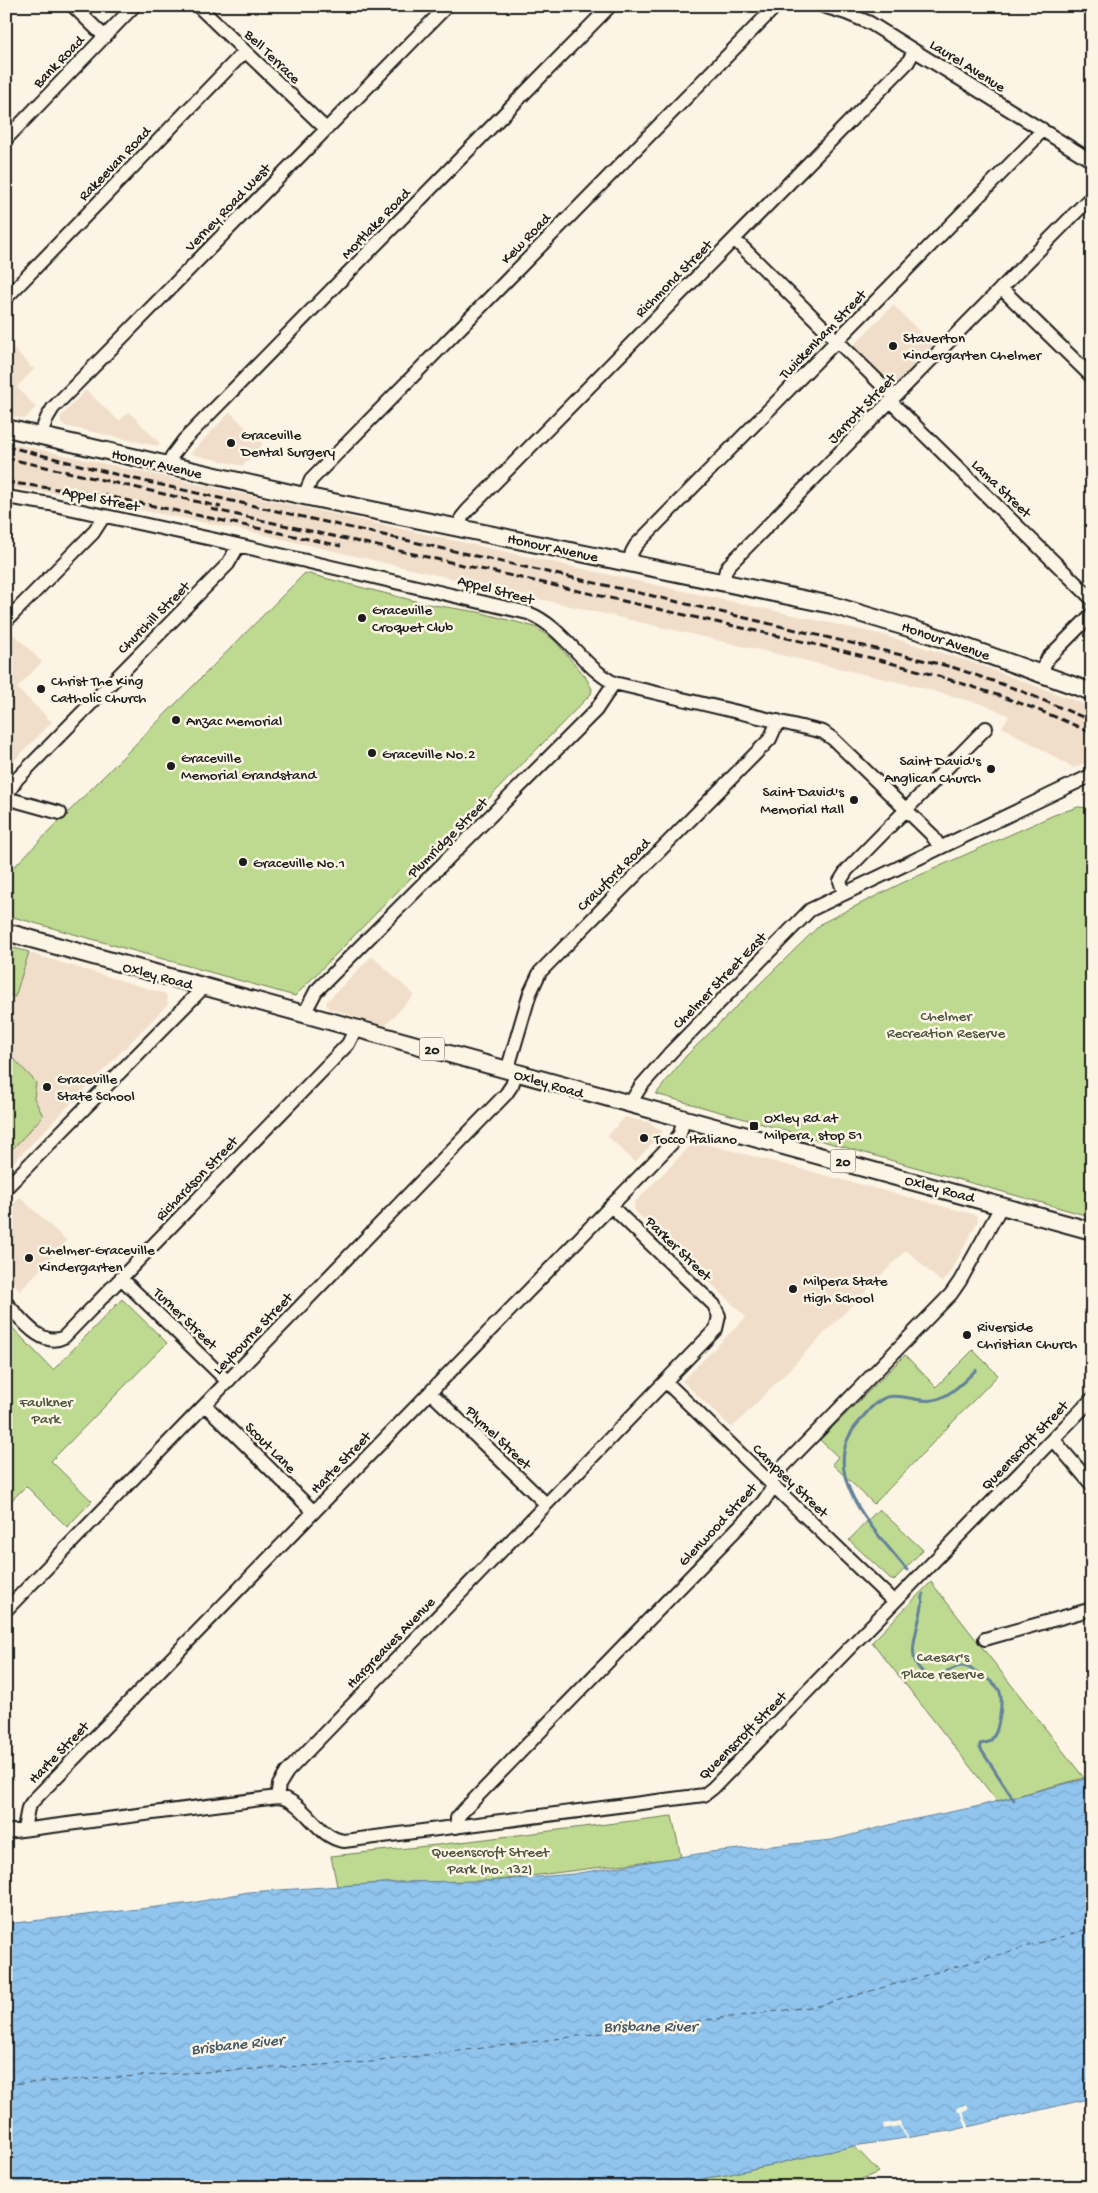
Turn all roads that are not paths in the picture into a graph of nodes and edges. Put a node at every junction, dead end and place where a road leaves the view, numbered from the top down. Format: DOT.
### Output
graph roads {
  1 [pos="73,6"];
  2 [pos="134,6"];
  3 [pos="198,6"];
  4 [pos="447,6"];
  5 [pos="610,6"];
  6 [pos="776,6"];
  7 [pos="823,6"];
  8 [pos="104,37"];
  9 [pos="244,51"];
  10 [pos="914,51"];
  11 [pos="326,129"];
  12 [pos="1042,129"];
  13 [pos="6,138"];
  14 [pos="1092,161"];
  15 [pos="1092,196"];
  16 [pos="734,240"];
  17 [pos="1001,288"];
  18 [pos="6,298"];
  19 [pos="837,341"];
  20 [pos="1092,377"];
  21 [pos="892,399"];
  22 [pos="6,428"];
  23 [pos="40,436"];
  24 [pos="168,466"];
  25 [pos="304,496"];
  26 [pos="6,497"];
  27 [pos="104,516"];
  28 [pos="459,529"];
  29 [pos="238,546"];
  30 [pos="629,563"];
  31 [pos="723,582"];
  32 [pos="1092,599"];
  33 [pos="1092,614"];
  34 [pos="6,621"];
  35 [pos="1041,673"];
  36 [pos="614,683"];
  37 [pos="1092,692"];
  38 [pos="778,721"];
  39 [pos="986,728"];
  40 [pos="1092,775"];
  41 [pos="6,797"];
  42 [pos="907,810"];
  43 [pos="60,813"];
  44 [pos="940,847"];
  45 [pos="844,893"];
  46 [pos="6,932"];
  47 [pos="203,988"];
  48 [pos="304,1014"];
  49 [pos="356,1028"];
  50 [pos="511,1072"];
  51 [pos="629,1105"];
  52 [pos="684,1118"];
  53 [pos="6,1188"];
  54 [pos="1002,1205"];
  55 [pos="612,1206"];
  56 [pos="1092,1230"];
  57 [pos="122,1278"];
  58 [pos="6,1303"];
  59 [pos="719,1316"];
  60 [pos="228,1382"];
  61 [pos="666,1382"];
  62 [pos="430,1392"];
  63 [pos="1092,1399"];
  64 [pos="205,1405"];
  65 [pos="1053,1439"];
  66 [pos="772,1484"];
  67 [pos="1092,1484"];
  68 [pos="546,1504"];
  69 [pos="314,1512"];
  70 [pos="894,1602"];
  71 [pos="1092,1609"];
  72 [pos="6,1610"];
  73 [pos="985,1639"];
  74 [pos="277,1797"];
  75 [pos="457,1827"];
  76 [pos="24,1829"];
  77 [pos="6,1832"];
  1 -- 8 [label="street"];
  2 -- 8 [label="street, Bank Road"];
  3 -- 9 [label="street, Bell Terrace"];
  4 -- 11 [label="street, Verney Road West"];
  5 -- 24 [label="street, Mortlake Road"];
  6 -- 25 [label="street, Kew Road"];
  7 -- 10 [label="street, Laurel Avenue"];
  8 -- 13 [label="street, Bank Road"];
  9 -- 11 [label="street, Bell Terrace"];
  9 -- 18 [label="street, Rakeevan Road"];
  10 -- 12 [label="street, Laurel Avenue"];
  10 -- 16 [label="street, Richmond Street"];
  11 -- 23 [label="street, Verney Road West"];
  12 -- 14 [label="street, Laurel Avenue"];
  12 -- 19 [label="street, Twickenham Street"];
  15 -- 17 [label="street, Jarrott Street"];
  16 -- 19 [label="street, Lama Street"];
  16 -- 28 [label="street, Richmond Street"];
  17 -- 20 [label="street"];
  17 -- 21 [label="street, Jarrott Street"];
  19 -- 21 [label="street, Lama Street"];
  19 -- 30 [label="street, Twickenham Street"];
  21 -- 31 [label="street, Jarrott Street"];
  21 -- 32 [label="street, Lama Street"];
  22 -- 23 [label="main road, Honour Avenue"];
  23 -- 24 [label="main road, Honour Avenue"];
  24 -- 25 [label="main road, Honour Avenue"];
  25 -- 28 [label="main road, Honour Avenue"];
  26 -- 27 [label="street, Appel Street"];
  27 -- 29 [label="street, Appel Street"];
  27 -- 34 [label="street"];
  28 -- 30 [label="main road, Honour Avenue"];
  29 -- 36 [label="street, Appel Street"];
  29 -- 41 [label="street, Churchill Street"];
  30 -- 31 [label="main road, Honour Avenue"];
  31 -- 35 [label="main road, Honour Avenue"];
  33 -- 35 [label="street"];
  35 -- 37 [label="main road, Honour Avenue"];
  36 -- 38 [label="street, Appel Street"];
  36 -- 48 [label="street, Plumridge Street"];
  38 -- 42 [label="street, Appel Street"];
  38 -- 50 [label="street, Crawford Road"];
  39 -- 42 [label="street"];
  40 -- 44 [label="street, Chelmer Street East"];
  41 -- 43 [label="street"];
  42 -- 44 [label="street, Appel Street"];
  42 -- 45 [label="street"];
  44 -- 45 [label="street, Chelmer Street East"];
  45 -- 51 [label="street, Chelmer Street East"];
  46 -- 47 [label="main road, Oxley Road / 20"];
  47 -- 48 [label="main road, Oxley Road / 20"];
  47 -- 53 [label="street"];
  48 -- 49 [label="main road, Oxley Road / 20"];
  49 -- 50 [label="main road, Oxley Road / 20"];
  49 -- 57 [label="street, Richardson Street"];
  50 -- 51 [label="main road, Oxley Road / 20"];
  50 -- 60 [label="street, Leybourne Street"];
  51 -- 52 [label="main road, Oxley Road / 20"];
  52 -- 54 [label="main road, Oxley Road / 20"];
  52 -- 55 [label="street, Harte Street"];
  54 -- 56 [label="main road, Oxley Road / 20"];
  54 -- 66 [label="street, Glenwood Street"];
  55 -- 59 [label="street, Parker Street"];
  55 -- 62 [label="street, Harte Street"];
  57 -- 58 [label="street, Richardson Street"];
  57 -- 60 [label="street, Turner Street"];
  59 -- 61 [label="street, Hargreaves Avenue"];
  60 -- 64 [label="street, Leybourne Street"];
  61 -- 66 [label="street, Campsey Street"];
  61 -- 68 [label="street, Hargreaves Avenue"];
  62 -- 68 [label="street, Plymel Street"];
  62 -- 69 [label="street, Harte Street"];
  63 -- 65 [label="street, Queenscroft Street"];
  64 -- 69 [label="street, Scout Lane"];
  64 -- 72 [label="street, Leybourne Street"];
  65 -- 67 [label="street"];
  65 -- 70 [label="street, Queenscroft Street"];
  66 -- 70 [label="street, Campsey Street"];
  66 -- 75 [label="street, Glenwood Street"];
  68 -- 74 [label="street, Hargreaves Avenue"];
  69 -- 76 [label="street, Harte Street"];
  70 -- 75 [label="street, Queenscroft Street"];
  71 -- 73 [label="street"];
  74 -- 75 [label="street, Queenscroft Street"];
  74 -- 76 [label="street"];
  76 -- 77 [label="street"];
}
